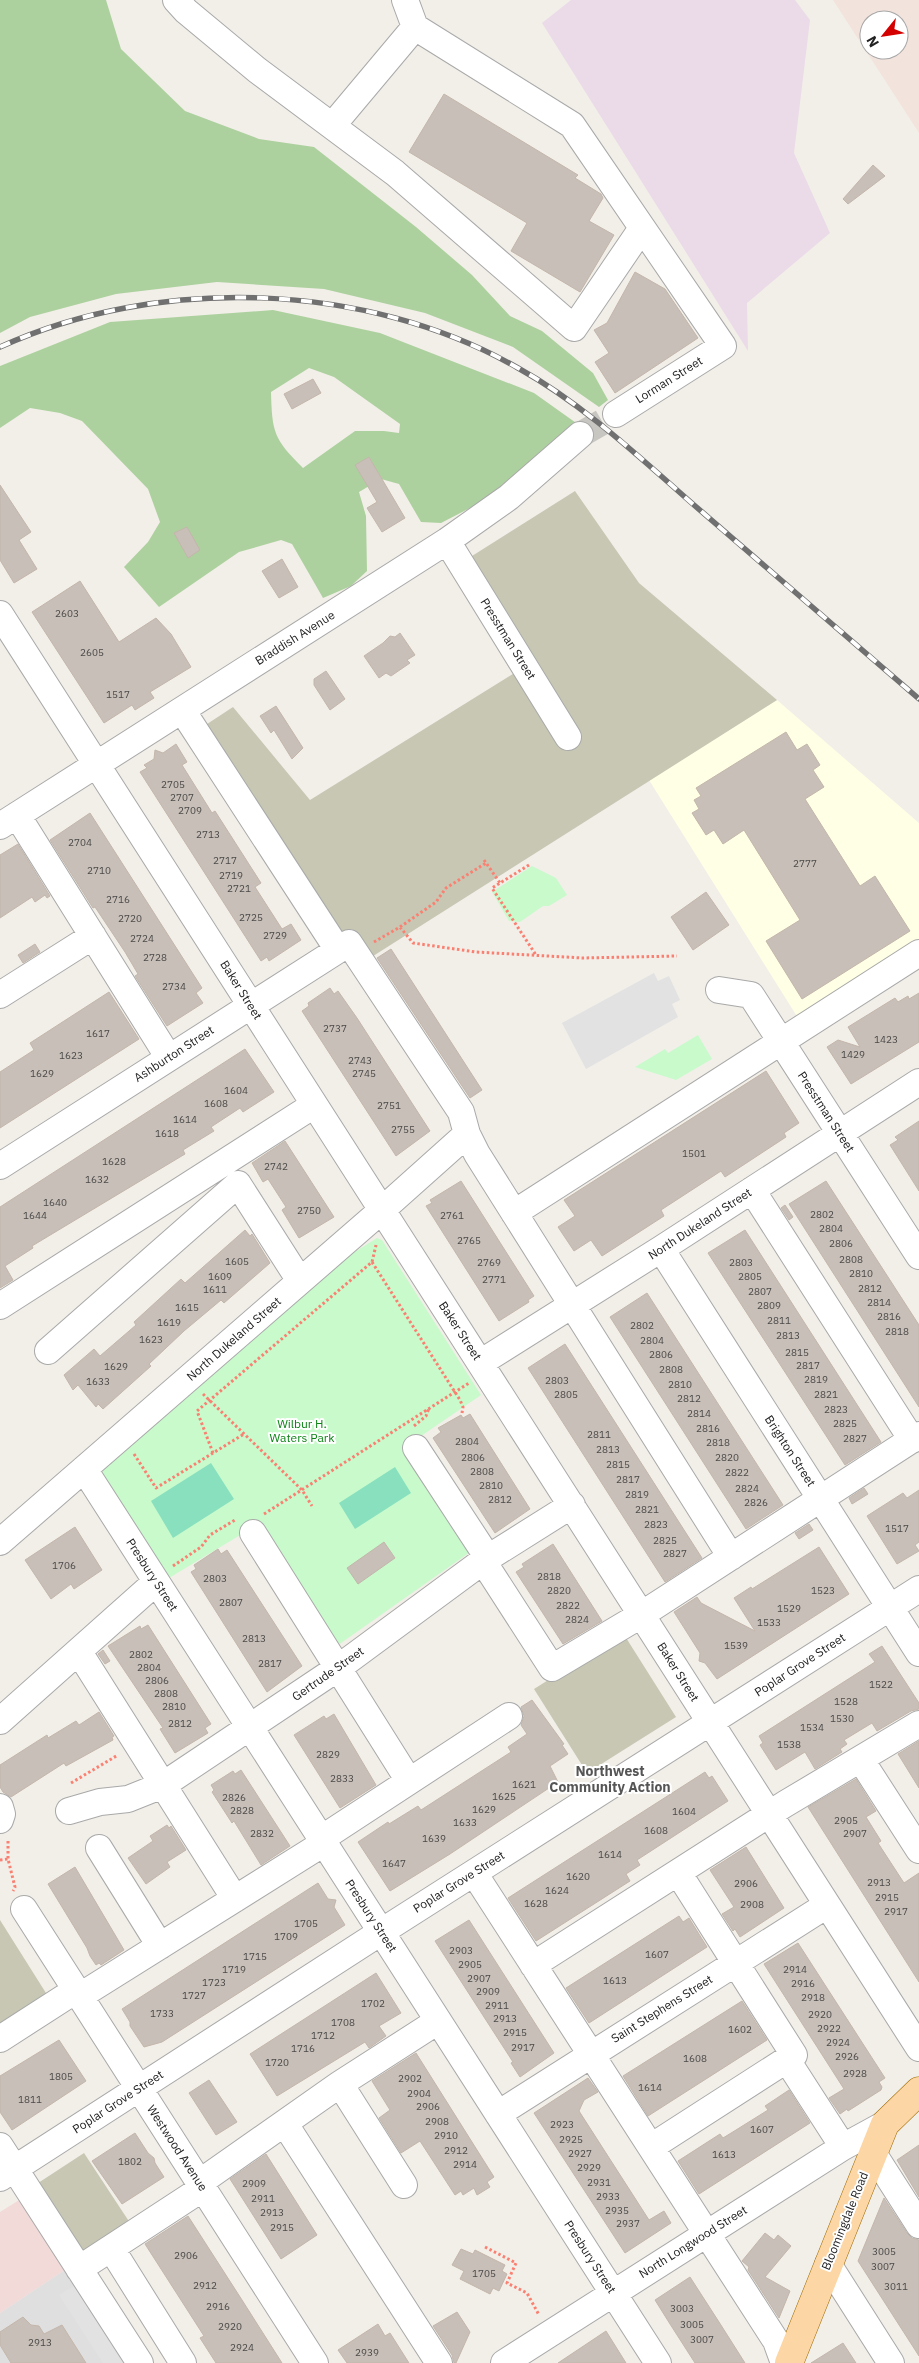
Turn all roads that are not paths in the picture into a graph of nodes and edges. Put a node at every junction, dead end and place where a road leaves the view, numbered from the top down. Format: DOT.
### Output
graph roads {
  1 [pos="176,0"];
  2 [pos="405,0"];
  3 [pos="415,26"];
  4 [pos="332,126"];
  5 [pos="642,228"];
  6 [pos="616,414"];
  7 [pos="580,435"];
  8 [pos="447,541"];
  9 [pos="0,614"];
  10 [pos="182,710"];
  11 [pos="568,737"];
  12 [pos="96,764"];
  13 [pos="8,821"];
  14 [pos="93,936"];
  15 [pos="351,946"];
  16 [pos="919,953"];
  17 [pos="719,990"];
  18 [pos="0,995"];
  19 [pos="251,1005"];
  20 [pos="782,1042"];
  21 [pos="169,1058"];
  22 [pos="919,1082"];
  23 [pos="314,1105"];
  24 [pos="840,1133"];
  25 [pos="466,1134"];
  26 [pos="2,1162"];
  27 [pos="752,1190"];
  28 [pos="382,1210"];
  29 [pos="514,1213"];
  30 [pos="661,1249"];
  31 [pos="919,1256"];
  32 [pos="300,1281"];
  33 [pos="571,1305"];
  34 [pos="0,1306"];
  35 [pos="48,1351"];
  36 [pos="474,1372"];
  37 [pos="916,1437"];
  38 [pos="416,1448"];
  39 [pos="84,1469"];
  40 [pos="820,1498"];
  41 [pos="572,1505"];
  42 [pos="250,1523"];
  43 [pos="0,1542"];
  44 [pos="731,1556"];
  45 [pos="486,1560"];
  46 [pos="162,1576"];
  47 [pos="919,1589"];
  48 [pos="890,1608"];
  49 [pos="641,1614"];
  50 [pos="79,1652"];
  51 [pos="919,1653"];
  52 [pos="338,1668"];
  53 [pos="509,1716"];
  54 [pos="0,1721"];
  55 [pos="710,1723"];
  56 [pos="919,1724"];
  57 [pos="250,1727"];
  58 [pos="861,1760"];
  59 [pos="409,1781"];
  60 [pos="163,1785"];
  61 [pos="0,1807"];
  62 [pos="69,1811"];
  63 [pos="769,1814"];
  64 [pos="4,1830"];
  65 [pos="323,1841"];
  66 [pos="99,1848"];
  67 [pos="919,1850"];
  68 [pos="474,1873"];
  69 [pos="678,1874"];
  70 [pos="235,1899"];
  71 [pos="16,1903"];
  72 [pos="827,1905"];
  73 [pos="381,1932"];
  74 [pos="160,1946"];
  75 [pos="736,1963"];
  76 [pos="533,1965"];
  77 [pos="78,1993"];
  78 [pos="438,2021"];
  79 [pos="0,2039"];
  80 [pos="919,2048"];
  81 [pos="591,2055"];
  82 [pos="787,2060"];
  83 [pos="340,2084"];
  84 [pos="139,2089"];
  85 [pos="919,2091"];
  86 [pos="498,2114"];
  87 [pos="285,2124"];
  88 [pos="885,2124"];
  89 [pos="0,2146"];
  90 [pos="650,2147"];
  91 [pos="843,2147"];
  92 [pos="873,2152"];
  93 [pos="7,2173"];
  94 [pos="404,2185"];
  95 [pos="201,2186"];
  96 [pos="919,2225"];
  97 [pos="706,2233"];
  98 [pos="111,2248"];
  99 [pos="828,2264"];
  100 [pos="79,2268"];
  101 [pos="613,2293"];
  102 [pos="140,2363"];
  103 [pos="183,2363"];
  104 [pos="315,2363"];
  105 [pos="439,2363"];
  106 [pos="504,2363"];
  107 [pos="658,2363"];
  108 [pos="784,2363"];
  109 [pos="789,2363"];
  110 [pos="891,2363"];
  1 -- 4 [label="street"];
  2 -- 3 [label="street"];
  3 -- 4 [label="street"];
  3 -- 5 [label="street"];
  4 -- 5 [label="street"];
  5 -- 6 [label="street, Lorman Street"];
  7 -- 8 [label="street, Braddish Avenue"];
  8 -- 10 [label="street, Braddish Avenue"];
  8 -- 11 [label="street, Presstman Street"];
  9 -- 12 [label="street, Baker Street"];
  10 -- 12 [label="street, Braddish Avenue"];
  10 -- 15 [label="street"];
  12 -- 13 [label="street, Braddish Avenue"];
  12 -- 19 [label="street, Baker Street"];
  13 -- 14 [label="street"];
  14 -- 18 [label="street"];
  14 -- 21 [label="street"];
  15 -- 19 [label="street, Ashburton Street"];
  15 -- 25 [label="street"];
  16 -- 20 [label="street"];
  17 -- 20 [label="street, Presstman Street"];
  19 -- 21 [label="street, Ashburton Street"];
  19 -- 23 [label="street, Baker Street"];
  20 -- 24 [label="street, Presstman Street"];
  20 -- 29 [label="street"];
  21 -- 26 [label="street, Ashburton Street"];
  22 -- 24 [label="street, North Dukeland Street"];
  23 -- 28 [label="street, Baker Street"];
  23 -- 34 [label="street"];
  24 -- 27 [label="street, North Dukeland Street"];
  24 -- 31 [label="street, Presstman Street"];
  25 -- 28 [label="street, North Dukeland Street"];
  25 -- 29 [label="street"];
  27 -- 30 [label="street, North Dukeland Street"];
  27 -- 37 [label="street"];
  28 -- 32 [label="street, North Dukeland Street"];
  28 -- 36 [label="street, Baker Street"];
  29 -- 33 [label="street"];
  30 -- 33 [label="street, North Dukeland Street"];
  30 -- 40 [label="street, Brighton Street"];
  32 -- 35 [label="street"];
  32 -- 39 [label="street, North Dukeland Street"];
  33 -- 36 [label="street, North Dukeland Street"];
  33 -- 44 [label="street"];
  36 -- 41 [label="street, Baker Street"];
  37 -- 40 [label="street"];
  38 -- 45 [label="street"];
  39 -- 43 [label="street, North Dukeland Street"];
  39 -- 46 [label="street, Presbury Street"];
  40 -- 44 [label="street"];
  40 -- 48 [label="street, Brighton Street"];
  41 -- 45 [label="street, Gertrude Street"];
  41 -- 49 [label="street, Baker Street"];
  42 -- 52 [label="street"];
  44 -- 49 [label="street"];
  45 -- 49 [label="street"];
  45 -- 52 [label="street, Gertrude Street"];
  46 -- 50 [label="street"];
  46 -- 57 [label="street, Presbury Street"];
  47 -- 48 [label="street, Poplar Grove Street"];
  48 -- 51 [label="street, Brighton Street"];
  48 -- 55 [label="street, Poplar Grove Street"];
  49 -- 55 [label="street, Baker Street"];
  50 -- 54 [label="street"];
  50 -- 60 [label="street"];
  52 -- 57 [label="street, Gertrude Street"];
  52 -- 59 [label="street"];
  53 -- 59 [label="street"];
  55 -- 63 [label="street, Baker Street"];
  55 -- 68 [label="street, Poplar Grove Street"];
  56 -- 58 [label="street"];
  57 -- 60 [label="street, Gertrude Street"];
  57 -- 65 [label="street, Presbury Street"];
  58 -- 63 [label="street"];
  58 -- 67 [label="street"];
  59 -- 65 [label="street"];
  60 -- 62 [label="street, Gertrude Street"];
  60 -- 70 [label="street"];
  61 -- 64 [label="street"];
  63 -- 69 [label="street"];
  63 -- 72 [label="street, Baker Street"];
  65 -- 70 [label="street"];
  65 -- 73 [label="street, Presbury Street"];
  66 -- 74 [label="street"];
  68 -- 73 [label="street, Poplar Grove Street"];
  68 -- 76 [label="street"];
  69 -- 75 [label="street"];
  69 -- 76 [label="street"];
  70 -- 74 [label="street"];
  71 -- 77 [label="street, Westwood Avenue"];
  72 -- 75 [label="street, Saint Stephens Street"];
  72 -- 80 [label="street, Baker Street"];
  73 -- 78 [label="street, Presbury Street"];
  73 -- 84 [label="street, Poplar Grove Street"];
  74 -- 77 [label="street"];
  75 -- 81 [label="street, Saint Stephens Street"];
  75 -- 82 [label="street"];
  76 -- 81 [label="street"];
  77 -- 79 [label="street"];
  77 -- 84 [label="street, Westwood Avenue"];
  78 -- 83 [label="street"];
  78 -- 86 [label="street, Presbury Street"];
  81 -- 86 [label="street, Saint Stephens Street"];
  81 -- 90 [label="street"];
  82 -- 90 [label="street"];
  82 -- 91 [label="street"];
  83 -- 87 [label="street"];
  83 -- 94 [label="street"];
  84 -- 93 [label="street, Poplar Grove Street"];
  84 -- 95 [label="street, Westwood Avenue"];
  85 -- 88 [label="main road, Bloomingdale Road"];
  86 -- 101 [label="street, Presbury Street"];
  87 -- 95 [label="street"];
  87 -- 105 [label="street"];
  88 -- 91 [label="street, North Longwood Street"];
  88 -- 92 [label="main road, Bloomingdale Road"];
  89 -- 93 [label="street"];
  90 -- 97 [label="street"];
  91 -- 97 [label="street, North Longwood Street"];
  92 -- 96 [label="street"];
  92 -- 99 [label="main road, Bloomingdale Road"];
  93 -- 100 [label="street"];
  95 -- 98 [label="street"];
  95 -- 104 [label="street, Westwood Avenue"];
  97 -- 101 [label="street, North Longwood Street"];
  97 -- 108 [label="street"];
  98 -- 100 [label="street"];
  98 -- 103 [label="street"];
  99 -- 109 [label="main road, Bloomingdale Road"];
  99 -- 110 [label="street"];
  100 -- 102 [label="street"];
  101 -- 106 [label="street, North Longwood Street"];
  101 -- 107 [label="street, Presbury Street"];
}
